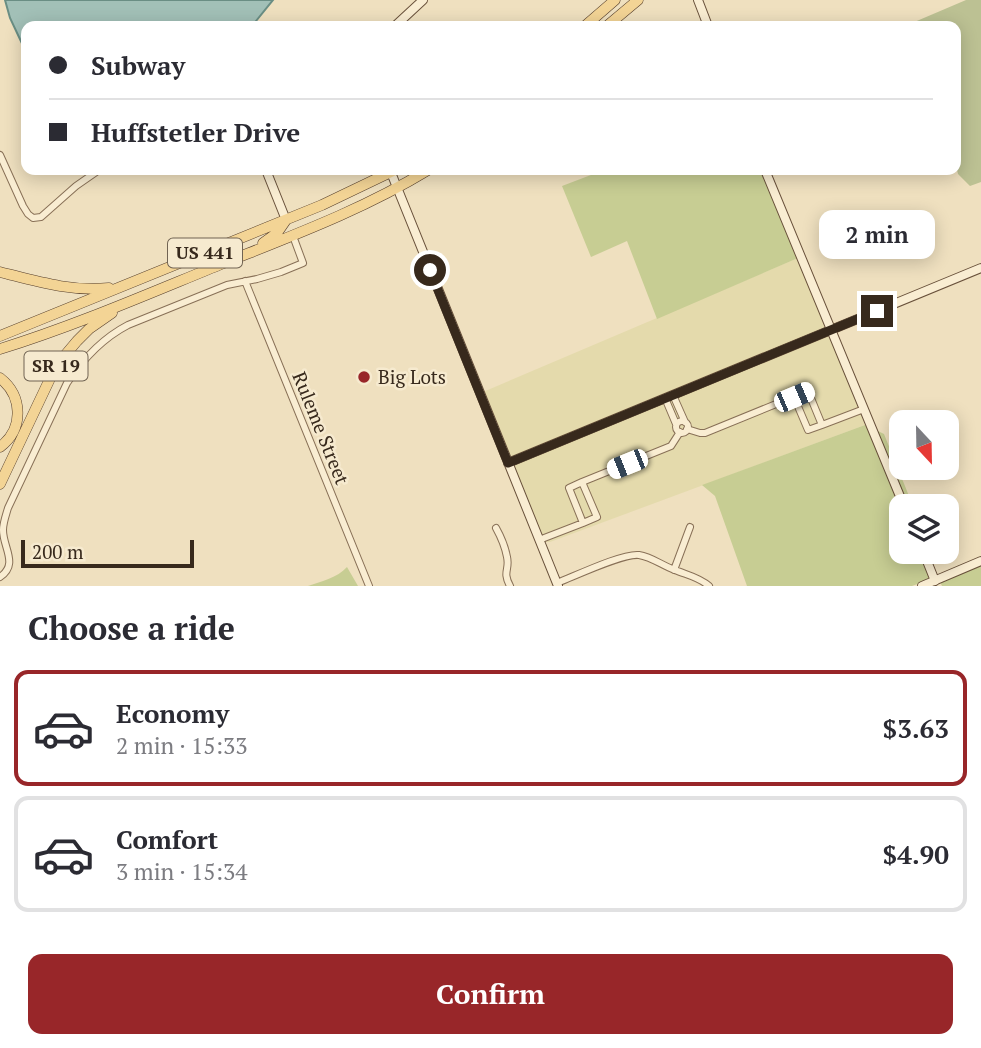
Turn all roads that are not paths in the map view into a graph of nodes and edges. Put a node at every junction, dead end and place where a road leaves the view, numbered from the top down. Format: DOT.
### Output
graph roads {
  1 [pos="423,0"];
  2 [pos="615,0"];
  3 [pos="698,0"];
  4 [pos="636,1"];
  5 [pos="400,21"];
  6 [pos="596,21"];
  7 [pos="613,21"];
  8 [pos="706,21"];
  9 [pos="0,156"];
  10 [pos="92,175"];
  11 [pos="268,175"];
  12 [pos="384,175"];
  13 [pos="393,175"];
  14 [pos="419,175"];
  15 [pos="767,175"];
  16 [pos="397,188"];
  17 [pos="322,205"];
  18 [pos="286,220"];
  19 [pos="293,236"];
  20 [pos="248,254"];
  21 [pos="981,268"];
  22 [pos="0,272"];
  23 [pos="245,281"];
  24 [pos="123,286"];
  25 [pos="130,302"];
  26 [pos="831,330"];
  27 [pos="0,336"];
  28 [pos="0,349"];
  29 [pos="0,378"];
  30 [pos="794,397"];
  31 [pos="671,401"];
  32 [pos="864,408"];
  33 [pos="677,425"];
  34 [pos="822,425"];
  35 [pos="689,427"];
  36 [pos="678,435"];
  37 [pos="0,447"];
  38 [pos="13,455"];
  39 [pos="508,463"];
  40 [pos="0,468"];
  41 [pos="582,482"];
  42 [pos="0,484"];
  43 [pos="899,494"];
  44 [pos="583,523"];
  45 [pos="690,527"];
  46 [pos="496,528"];
  47 [pos="539,540"];
  48 [pos="981,561"];
  49 [pos="928,564"];
  50 [pos="674,570"];
  51 [pos="0,577"];
  52 [pos="935,580"];
  53 [pos="557,584"];
  54 [pos="369,586"];
  55 [pos="510,586"];
  56 [pos="709,586"];
  57 [pos="922,586"];
  1 -- 5 [label="street"];
  2 -- 6 [label="main road"];
  3 -- 8 [label="street"];
  4 -- 7 [label="main road"];
  9 -- 10 [label="street"];
  11 -- 18 [label="street"];
  12 -- 17 [label="main road, US 441"];
  13 -- 16 [label="street"];
  14 -- 16 [label="main road, US 441"];
  15 -- 26 [label="street"];
  16 -- 19 [label="main road, US 441"];
  16 -- 39 [label="street"];
  17 -- 18 [label="main road, US 441"];
  17 -- 19 [label="main road"];
  18 -- 20 [label="main road"];
  18 -- 24 [label="main road, US 441"];
  19 -- 20 [label="main road, US 441"];
  19 -- 23 [label="street"];
  20 -- 25 [label="main road, US 441"];
  21 -- 26 [label="street"];
  22 -- 24 [label="main road"];
  23 -- 51 [label="street"];
  23 -- 54 [label="street, Ruleme Street"];
  24 -- 27 [label="main road, US 441"];
  25 -- 28 [label="main road, US 441"];
  25 -- 38 [label="main road, SR 19"];
  26 -- 31 [label="street"];
  26 -- 32 [label="street"];
  29 -- 37 [label="main road"];
  30 -- 34 [label="street"];
  30 -- 34 [label="street"];
  30 -- 35 [label="street"];
  31 -- 33 [label="street"];
  31 -- 35 [label="street"];
  31 -- 39 [label="street"];
  32 -- 34 [label="street"];
  32 -- 43 [label="street"];
  33 -- 35 [label="street"];
  33 -- 36 [label="street"];
  35 -- 36 [label="street"];
  36 -- 41 [label="street"];
  38 -- 40 [label="main road"];
  38 -- 42 [label="main road, SR 19"];
  39 -- 47 [label="street"];
  41 -- 44 [label="street"];
  41 -- 44 [label="street"];
  44 -- 47 [label="street"];
  45 -- 50 [label="street"];
  46 -- 55 [label="street"];
  47 -- 53 [label="street"];
  48 -- 52 [label="street"];
  49 -- 52 [label="street"];
  50 -- 53 [label="street"];
  50 -- 56 [label="street"];
  52 -- 57 [label="street"];
}
